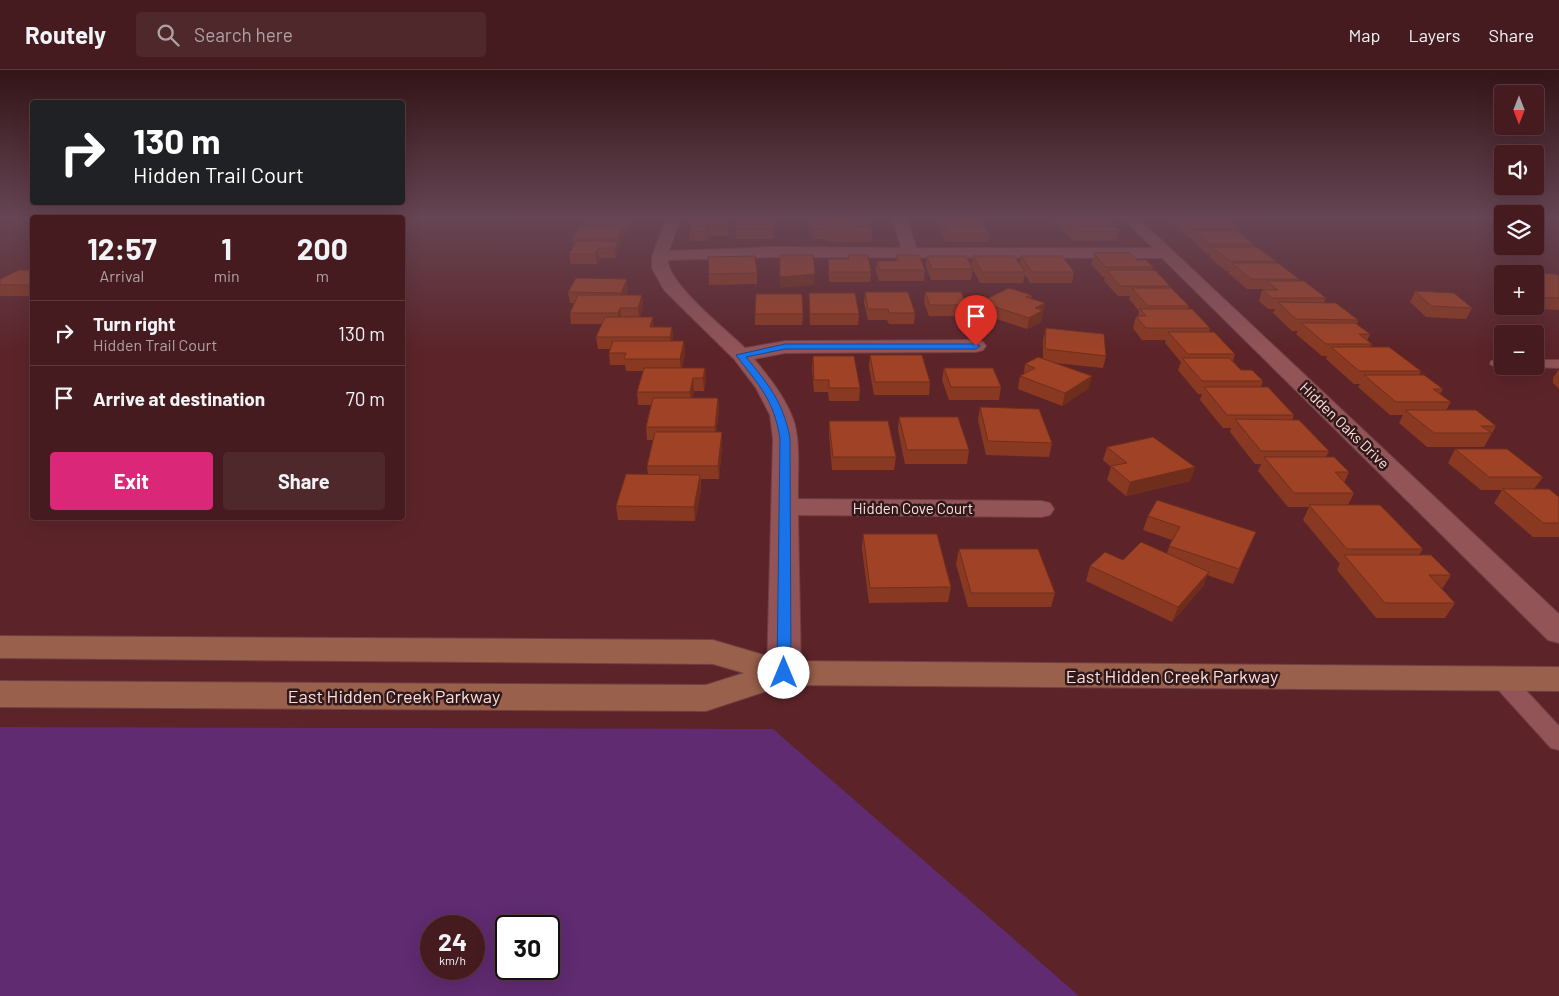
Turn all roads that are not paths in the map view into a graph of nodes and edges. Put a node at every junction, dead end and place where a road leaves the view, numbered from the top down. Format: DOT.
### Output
graph roads {
  1 [pos="660,262"];
  2 [pos="1176,262"];
  3 [pos="976,346"];
  4 [pos="740,355"];
  5 [pos="1544,364"];
  6 [pos="1559,364"];
  7 [pos="785,507"];
  8 [pos="1041,509"];
  9 [pos="1559,632"];
  10 [pos="0,643"];
  11 [pos="16,647"];
  12 [pos="784,673"];
  13 [pos="1501,678"];
  14 [pos="1559,679"];
  15 [pos="0,694"];
  16 [pos="1559,741"];
  1 -- 4 [label="street"];
  2 -- 9 [label="street, Hidden Oaks Drive"];
  3 -- 4 [label="street"];
  4 -- 7 [label="street"];
  5 -- 6 [label="lane"];
  7 -- 8 [label="street, Hidden Cove Court"];
  7 -- 12 [label="street"];
  10 -- 11 [label="main road, East Hidden Creek Parkway"];
  11 -- 12 [label="main road, East Hidden Creek Parkway"];
  12 -- 13 [label="main road, East Hidden Creek Parkway"];
  12 -- 15 [label="main road, East Hidden Creek Parkway"];
  13 -- 14 [label="main road, East Hidden Creek Parkway"];
  13 -- 16 [label="lane"];
}
